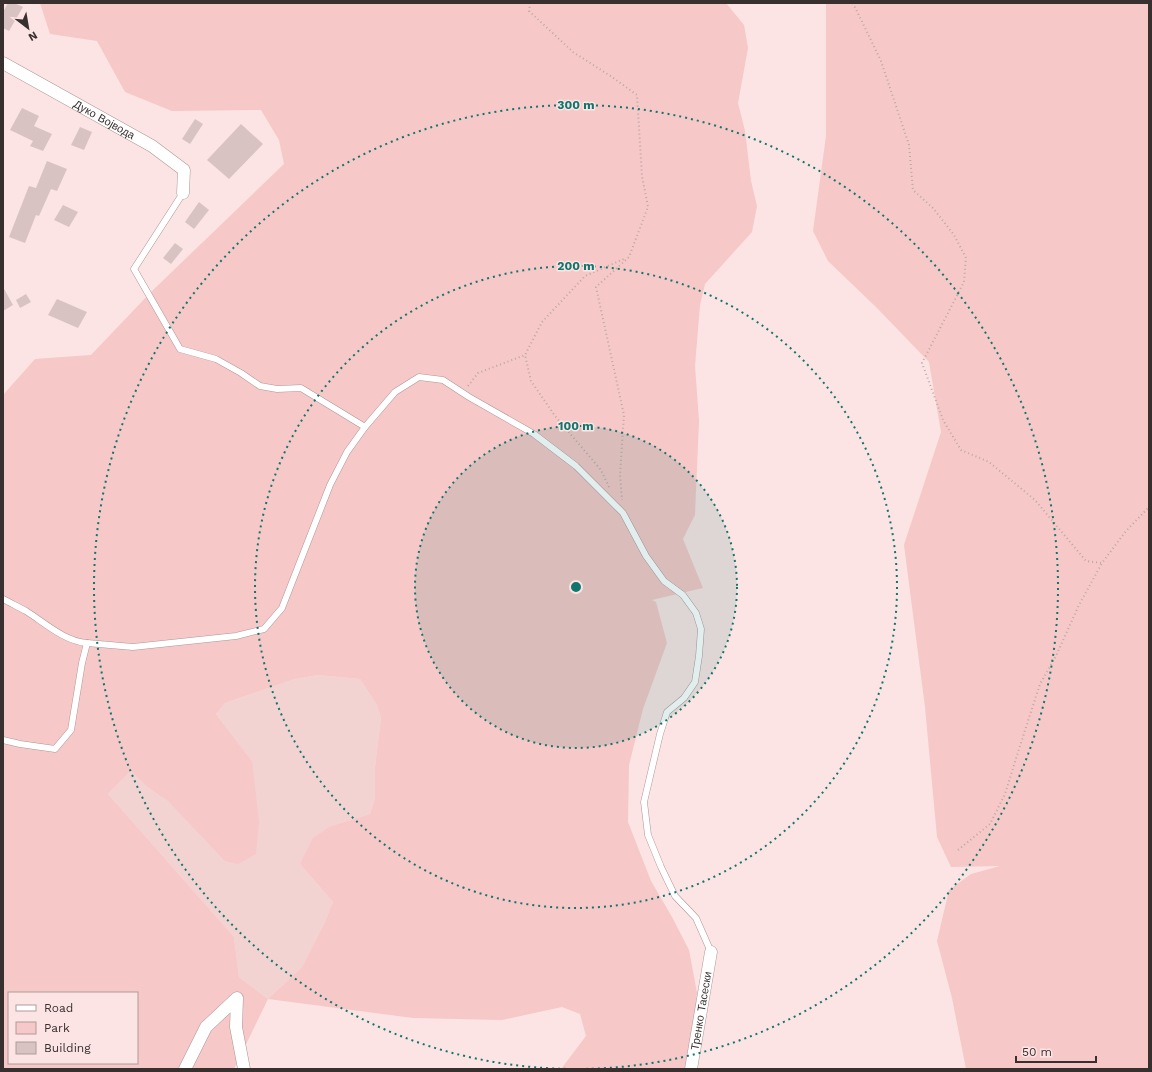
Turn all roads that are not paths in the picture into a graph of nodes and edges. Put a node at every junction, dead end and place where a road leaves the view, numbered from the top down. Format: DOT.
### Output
graph roads {
  1 [pos="3,63"];
  2 [pos="183,193"];
  3 [pos="365,427"];
  4 [pos="3,599"];
  5 [pos="87,643"];
  6 [pos="3,740"];
  7 [pos="711,952"];
  8 [pos="185,1069"];
  9 [pos="244,1069"];
  10 [pos="691,1069"];
  1 -- 2 [label="street, Дуко Војвода"];
  2 -- 3 [label="lane"];
  3 -- 5 [label="lane"];
  3 -- 7 [label="lane"];
  4 -- 5 [label="lane"];
  5 -- 6 [label="lane"];
  7 -- 10 [label="street, Тренко Тасески"];
  8 -- 9 [label="street"];
}
